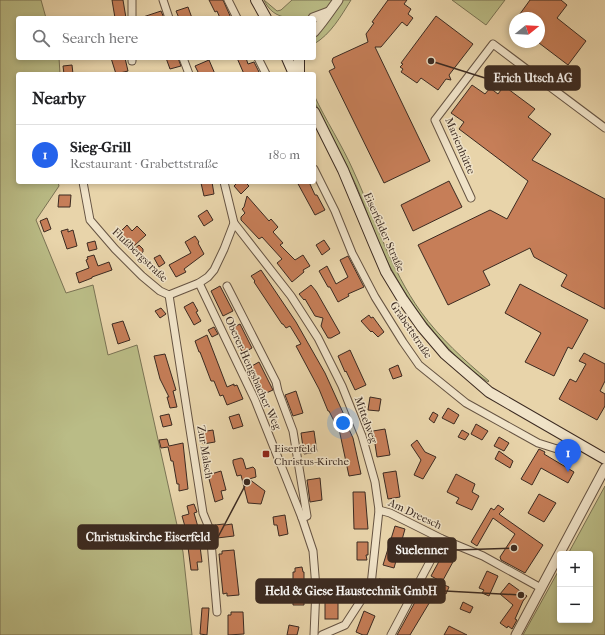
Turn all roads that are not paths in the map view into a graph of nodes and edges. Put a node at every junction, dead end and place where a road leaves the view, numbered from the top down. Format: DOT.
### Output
graph roads {
  1 [pos="132,0"];
  2 [pos="163,0"];
  3 [pos="228,0"];
  4 [pos="256,0"];
  5 [pos="338,0"];
  6 [pos="329,12"];
  7 [pos="132,16"];
  8 [pos="168,16"];
  9 [pos="236,16"];
  10 [pos="266,16"];
  11 [pos="316,17"];
  12 [pos="316,30"];
  13 [pos="184,60"];
  14 [pos="259,60"];
  15 [pos="288,60"];
  16 [pos="299,60"];
  17 [pos="188,72"];
  18 [pos="265,72"];
  19 [pos="293,72"];
  20 [pos="299,72"];
  21 [pos="316,116"];
  22 [pos="605,128"];
  23 [pos="316,173"];
  24 [pos="82,184"];
  25 [pos="224,184"];
  26 [pos="471,198"];
  27 [pos="234,222"];
  28 [pos="199,283"];
  29 [pos="227,286"];
  30 [pos="169,296"];
  31 [pos="569,438"];
  32 [pos="605,459"];
  33 [pos="605,468"];
  34 [pos="379,510"];
  35 [pos="302,518"];
  36 [pos="442,539"];
  37 [pos="541,588"];
  38 [pos="217,612"];
  39 [pos="314,635"];
  40 [pos="322,635"];
  41 [pos="391,635"];
  42 [pos="516,635"];
  1 -- 7 [label="street"];
  2 -- 8 [label="street"];
  3 -- 9 [label="street"];
  4 -- 10 [label="main road"];
  5 -- 6 [label="street"];
  6 -- 11 [label="street"];
  6 -- 12 [label="street"];
  13 -- 17 [label="street"];
  14 -- 18 [label="street"];
  15 -- 19 [label="main road"];
  16 -- 20 [label="main road"];
  21 -- 31 [label="main road, Eiserfelder Straße"];
  22 -- 26 [label="street, Marienhütte"];
  23 -- 31 [label="street, Grabettstraße"];
  24 -- 30 [label="street, Flußbergstraße"];
  25 -- 27 [label="street"];
  27 -- 28 [label="street, Flußbergstraße"];
  27 -- 34 [label="street, Mittelweg"];
  28 -- 30 [label="street, Flußbergstraße"];
  28 -- 35 [label="street, Oberer Hengsbacher Weg"];
  29 -- 35 [label="street, Oberer Hengsbacher Weg"];
  30 -- 38 [label="street, Zur Malsch"];
  31 -- 32 [label="main road, Eiserfelder Straße"];
  33 -- 37 [label="street"];
  34 -- 36 [label="street, Am Dreesch"];
  34 -- 40 [label="street, Mittelweg"];
  35 -- 39 [label="street, Oberer Hengsbacher Weg"];
  36 -- 37 [label="street, Am Dreesch"];
  36 -- 41 [label="street, Am Dreesch"];
  37 -- 42 [label="street"];
}
